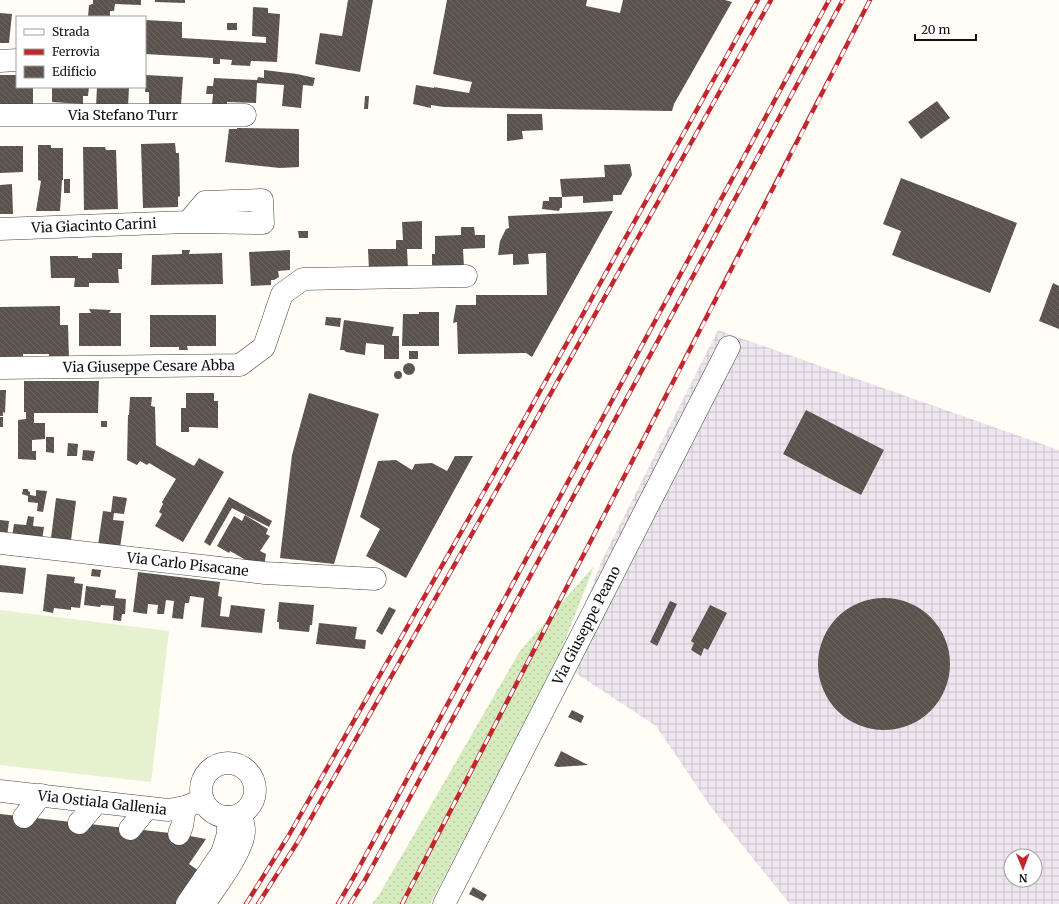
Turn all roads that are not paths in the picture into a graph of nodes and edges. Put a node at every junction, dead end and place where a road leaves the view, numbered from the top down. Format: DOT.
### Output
graph roads {
  1 [pos="16,60"];
  2 [pos="0,61"];
  3 [pos="0,115"];
  4 [pos="245,115"];
  5 [pos="188,222"];
  6 [pos="0,229"];
  7 [pos="466,276"];
  8 [pos="729,347"];
  9 [pos="0,368"];
  10 [pos="0,543"];
  11 [pos="375,579"];
  12 [pos="0,791"];
  13 [pos="41,795"];
  14 [pos="97,802"];
  15 [pos="194,804"];
  16 [pos="147,808"];
  17 [pos="234,816"];
  18 [pos="24,817"];
  19 [pos="79,823"];
  20 [pos="130,829"];
  21 [pos="178,834"];
  22 [pos="187,904"];
  23 [pos="204,904"];
  24 [pos="444,904"];
  1 -- 2 [label="street"];
  3 -- 4 [label="street, Via Stefano Turr"];
  5 -- 6 [label="street, Via Giacinto Carini"];
  7 -- 9 [label="street, Via Giuseppe Cesare Abba"];
  8 -- 24 [label="street, Via Giuseppe Peano"];
  10 -- 11 [label="street, Via Carlo Pisacane"];
  12 -- 13 [label="street, Via Ostiala Gallenia"];
  13 -- 14 [label="street, Via Ostiala Gallenia"];
  13 -- 18 [label="street"];
  14 -- 16 [label="street, Via Ostiala Gallenia"];
  14 -- 19 [label="street"];
  15 -- 16 [label="street, Via Ostiala Gallenia"];
  15 -- 17 [label="street"];
  15 -- 17 [label="street"];
  15 -- 21 [label="street"];
  16 -- 20 [label="street"];
  17 -- 22 [label="street"];
  17 -- 23 [label="street"];
}
